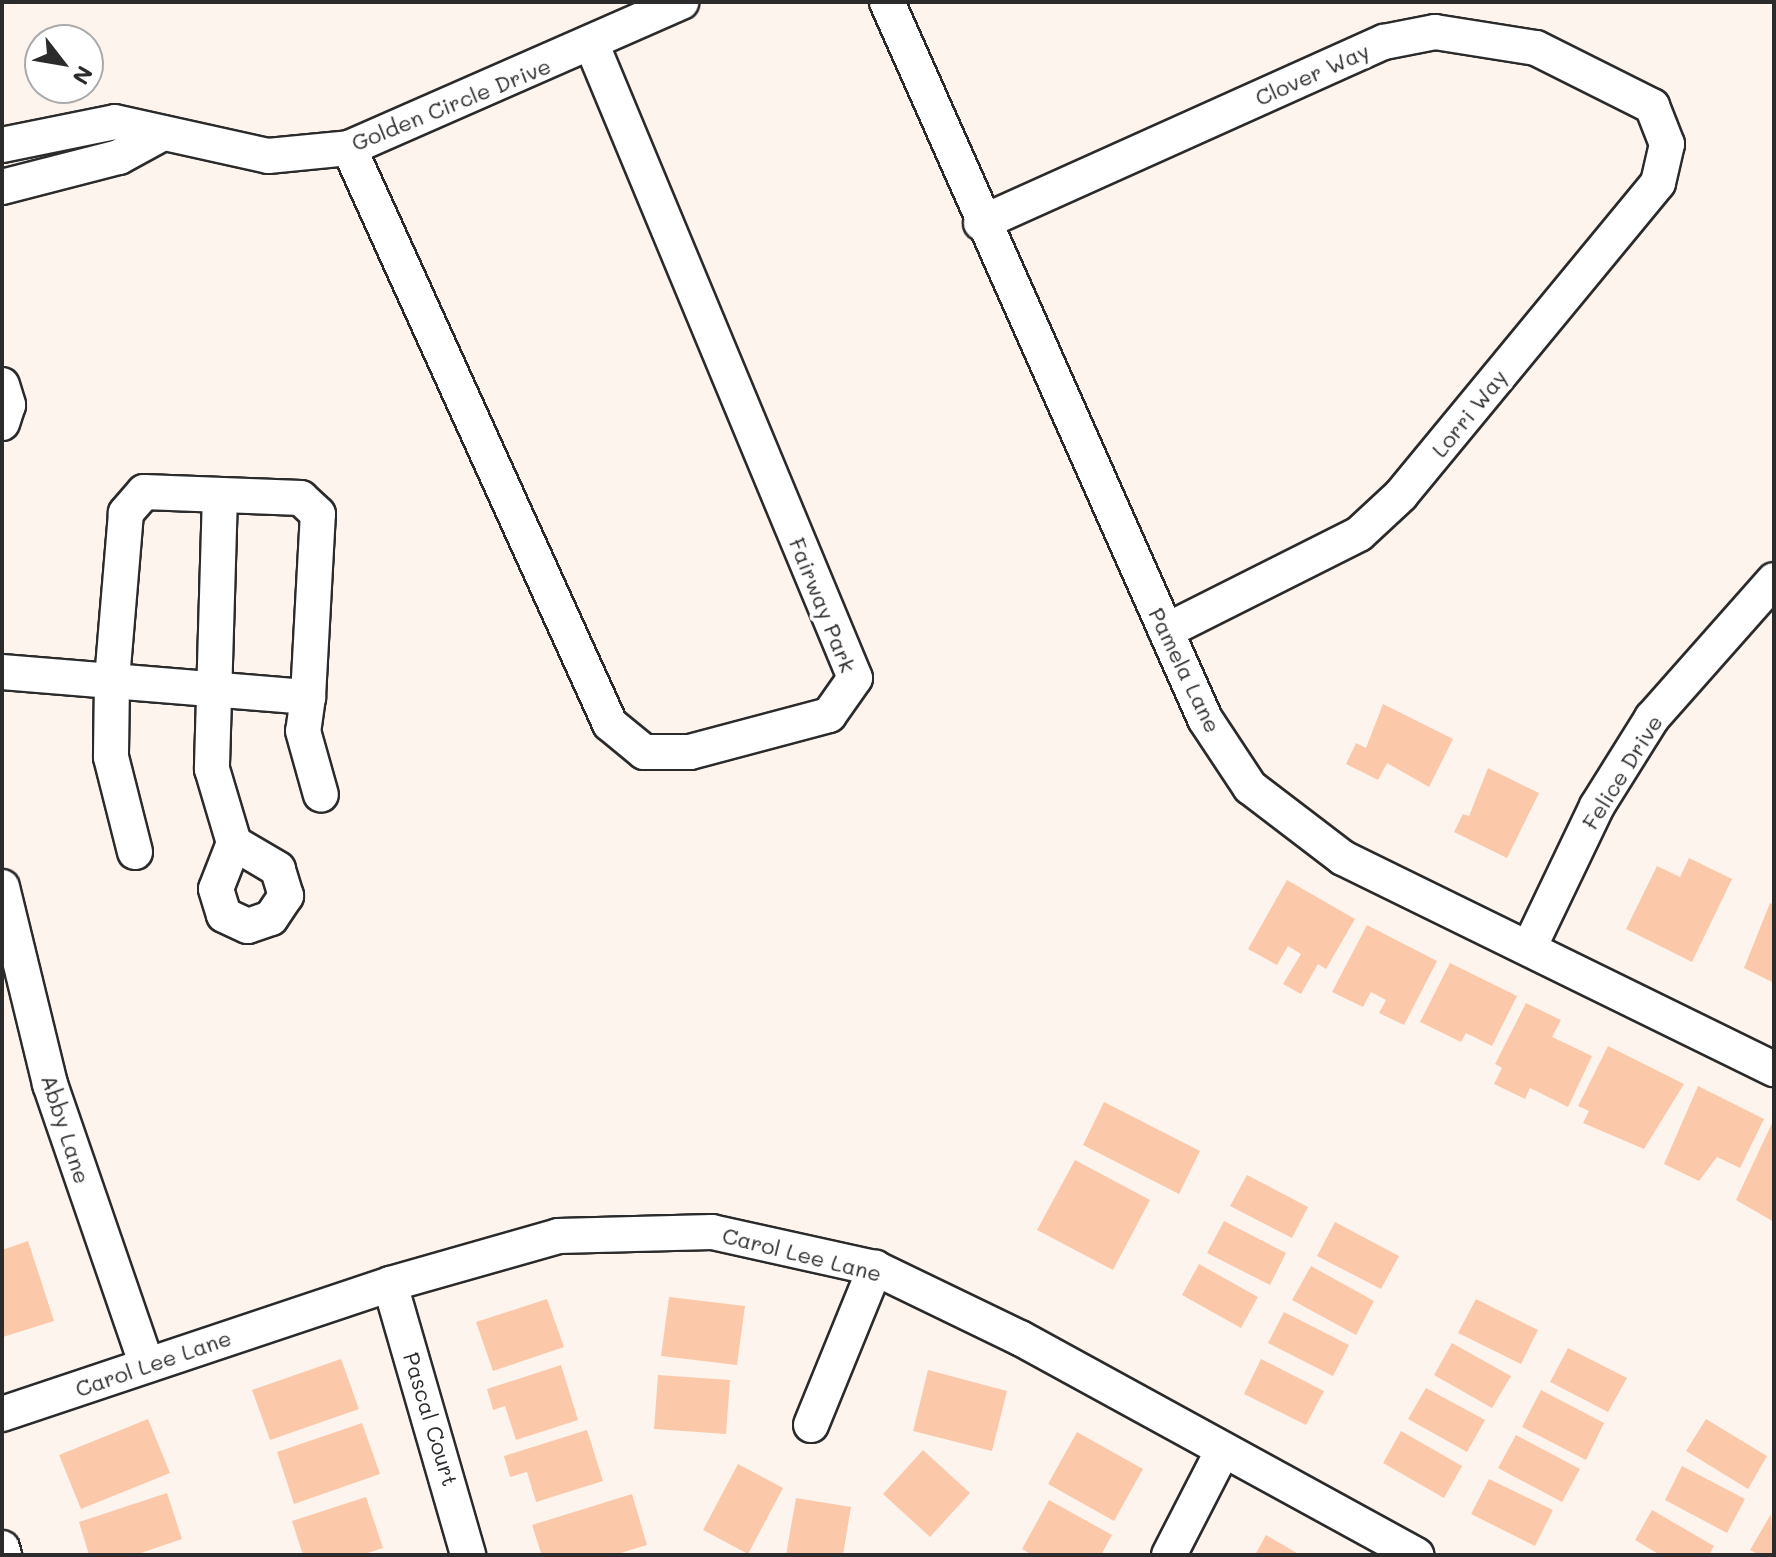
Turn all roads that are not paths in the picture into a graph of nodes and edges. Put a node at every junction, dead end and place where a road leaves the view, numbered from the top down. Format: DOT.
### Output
graph roads {
  1 [pos="681,2"];
  2 [pos="887,2"];
  3 [pos="592,45"];
  4 [pos="1652,106"];
  5 [pos="163,133"];
  6 [pos="2,145"];
  7 [pos="349,148"];
  8 [pos="2,187"];
  9 [pos="981,223"];
  10 [pos="2,385"];
  11 [pos="2,423"];
  12 [pos="220,495"];
  13 [pos="1774,580"];
  14 [pos="1166,631"];
  15 [pos="2,672"];
  16 [pos="112,681"];
  17 [pos="210,689"];
  18 [pos="308,697"];
  19 [pos="321,795"];
  20 [pos="234,843"];
  21 [pos="135,852"];
  22 [pos="2,887"];
  23 [pos="1530,946"];
  24 [pos="1774,1069"];
  25 [pos="875,1268"];
  26 [pos="390,1284"];
  27 [pos="147,1365"];
  28 [pos="2,1414"];
  29 [pos="811,1425"];
  30 [pos="1223,1450"];
  31 [pos="2,1548"];
  32 [pos="4,1555"];
  33 [pos="468,1555"];
  34 [pos="1169,1555"];
  35 [pos="1417,1555"];
  1 -- 3 [label="street, Golden Circle Drive"];
  2 -- 9 [label="street, Pamela Lane"];
  3 -- 7 [label="street, Golden Circle Drive"];
  3 -- 7 [label="street, Fairway Park"];
  4 -- 9 [label="street, Clover Way"];
  4 -- 14 [label="street, Lorri Way"];
  5 -- 6 [label="street, Golden Circle Drive"];
  5 -- 7 [label="street, Golden Circle Drive"];
  5 -- 8 [label="street"];
  9 -- 14 [label="street, Pamela Lane"];
  10 -- 11 [label="street"];
  12 -- 16 [label="street"];
  12 -- 17 [label="street"];
  12 -- 18 [label="street"];
  13 -- 23 [label="street, Felice Drive"];
  14 -- 23 [label="street, Pamela Lane"];
  15 -- 16 [label="street"];
  16 -- 17 [label="street"];
  16 -- 21 [label="street"];
  17 -- 18 [label="street"];
  17 -- 20 [label="street"];
  18 -- 19 [label="street"];
  22 -- 27 [label="street, Abby Lane"];
  23 -- 24 [label="street, Pamela Lane"];
  25 -- 26 [label="street, Carol Lee Lane"];
  25 -- 29 [label="street"];
  25 -- 30 [label="street, Carol Lee Lane"];
  26 -- 27 [label="street, Carol Lee Lane"];
  26 -- 33 [label="street, Pascal Court"];
  27 -- 28 [label="street, Carol Lee Lane"];
  30 -- 34 [label="street"];
  30 -- 35 [label="street, Carol Lee Lane"];
  31 -- 32 [label="street"];
}
